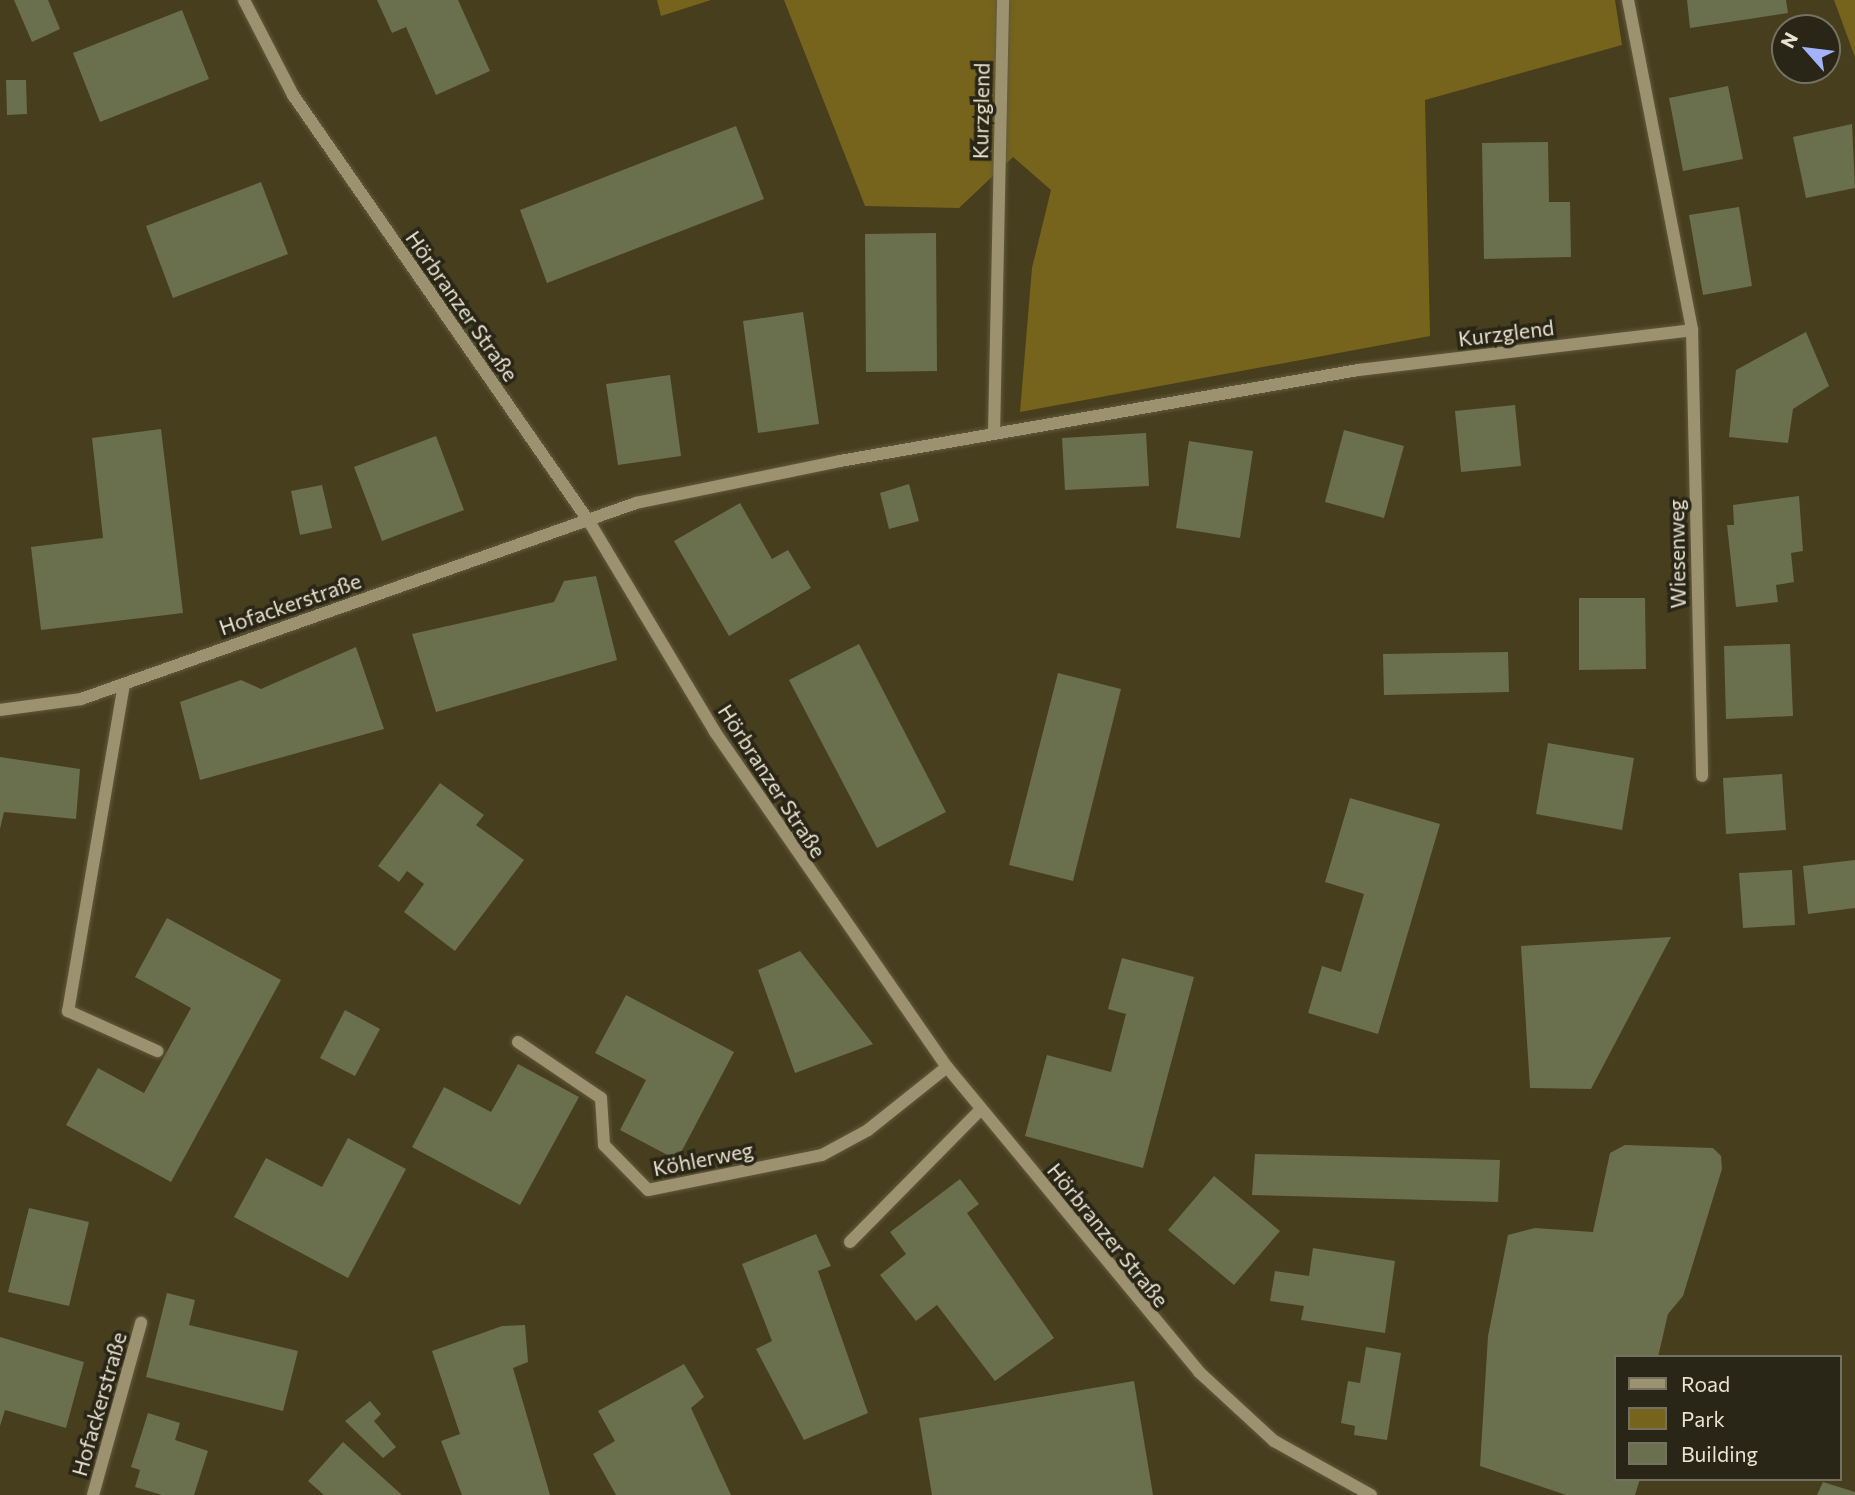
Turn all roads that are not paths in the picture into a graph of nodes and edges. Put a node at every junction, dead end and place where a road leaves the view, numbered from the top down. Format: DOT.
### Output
graph roads {
  1 [pos="244,0"];
  2 [pos="1003,0"];
  3 [pos="1628,0"];
  4 [pos="1692,330"];
  5 [pos="994,434"];
  6 [pos="590,523"];
  7 [pos="124,684"];
  8 [pos="0,710"];
  9 [pos="1702,776"];
  10 [pos="518,1042"];
  11 [pos="157,1051"];
  12 [pos="947,1067"];
  13 [pos="981,1109"];
  14 [pos="849,1242"];
  15 [pos="141,1323"];
  16 [pos="93,1495"];
  17 [pos="1371,1495"];
  1 -- 6 [label="street, Hörbranzer Straße"];
  2 -- 5 [label="street, Kurzglend"];
  3 -- 4 [label="street"];
  4 -- 5 [label="street, Kurzglend"];
  4 -- 9 [label="street, Wiesenweg"];
  5 -- 6 [label="street, Kurzglend"];
  6 -- 7 [label="street, Hofackerstraße"];
  6 -- 12 [label="street, Hörbranzer Straße"];
  7 -- 8 [label="street, Hofackerstraße"];
  7 -- 11 [label="street"];
  10 -- 12 [label="street, Köhlerweg"];
  12 -- 13 [label="street, Hörbranzer Straße"];
  13 -- 14 [label="street"];
  13 -- 17 [label="street, Hörbranzer Straße"];
  15 -- 16 [label="street, Hofackerstraße"];
}
